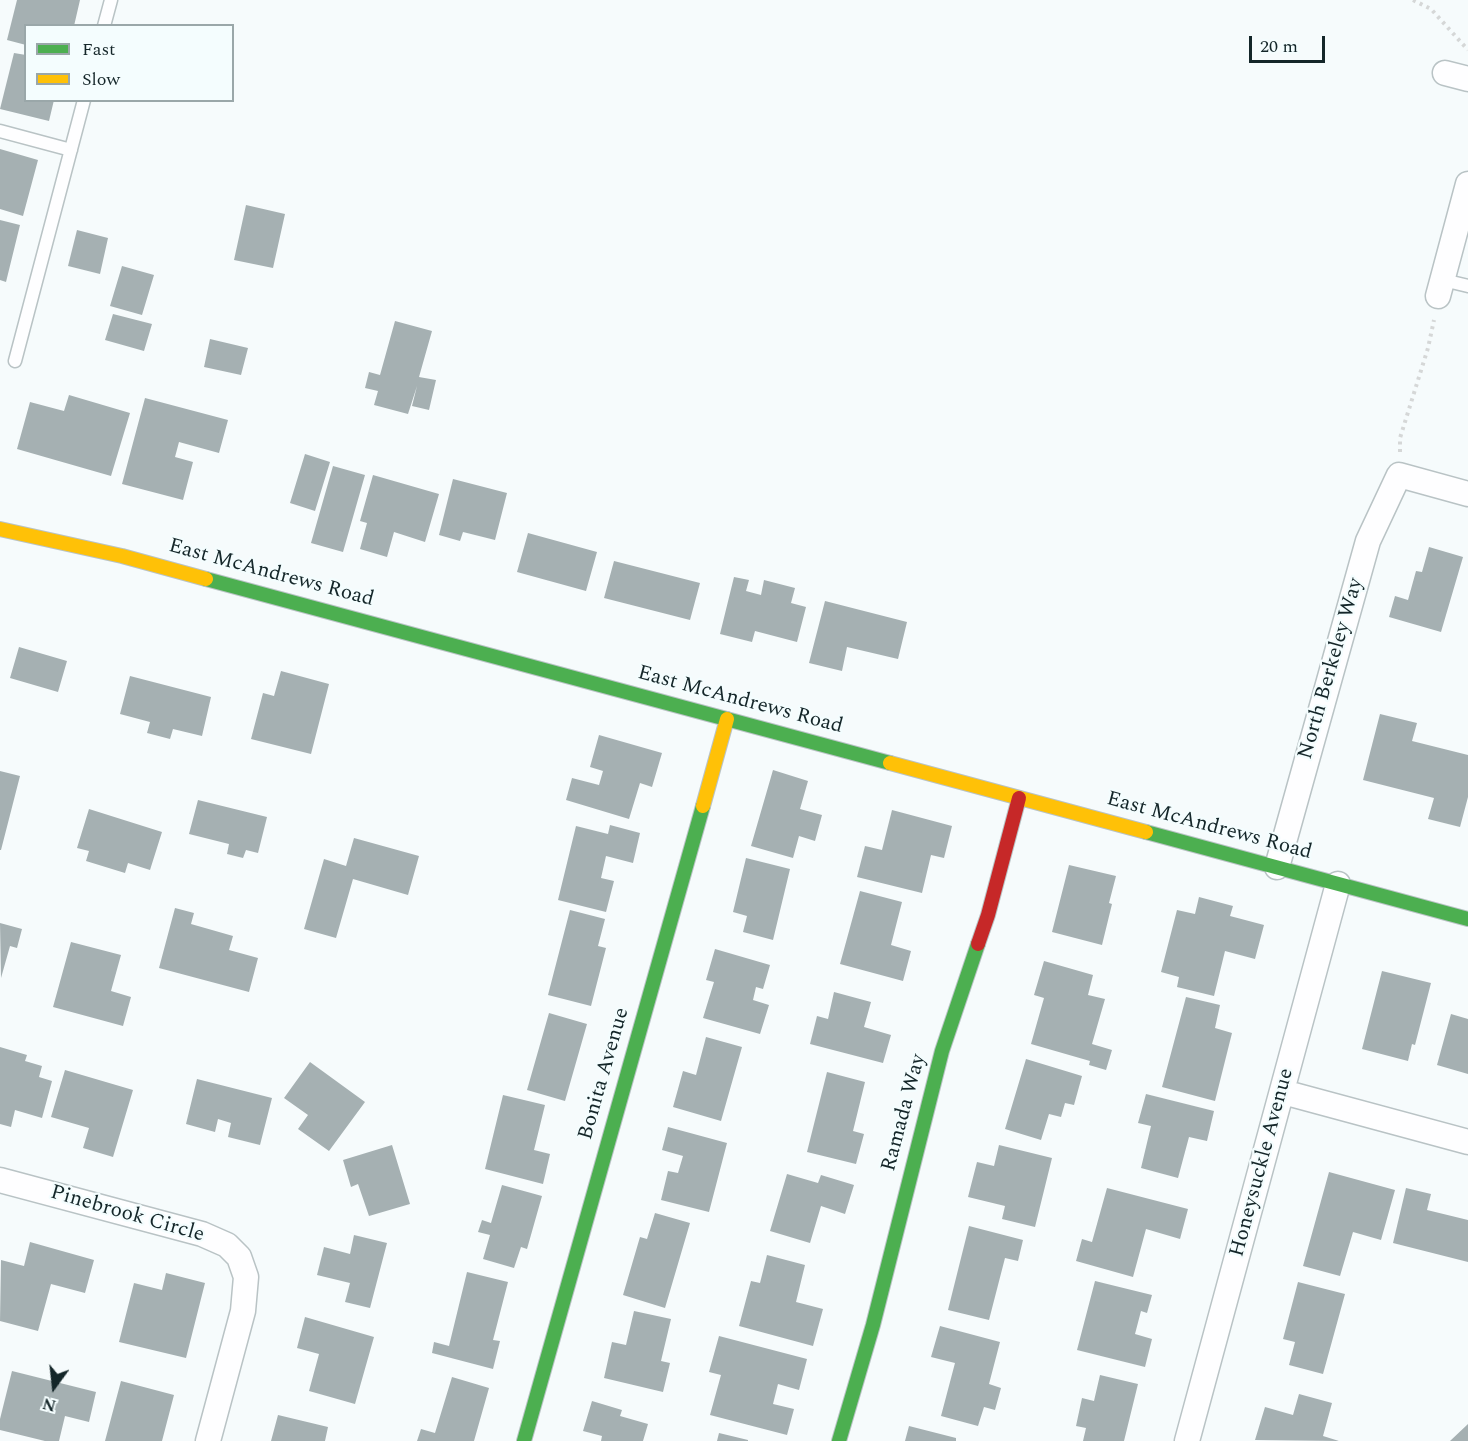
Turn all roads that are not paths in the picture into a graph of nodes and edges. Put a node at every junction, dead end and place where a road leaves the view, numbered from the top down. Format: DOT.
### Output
graph roads {
  1 [pos="111,0"];
  2 [pos="105,24"];
  3 [pos="1444,73"];
  4 [pos="1468,79"];
  5 [pos="83,102"];
  6 [pos="0,130"];
  7 [pos="71,150"];
  8 [pos="1468,184"];
  9 [pos="1468,286"];
  10 [pos="1441,288"];
  11 [pos="15,361"];
  12 [pos="1468,494"];
  13 [pos="0,529"];
  14 [pos="727,719"];
  15 [pos="1019,798"];
  16 [pos="1276,867"];
  17 [pos="1338,884"];
  18 [pos="1468,919"];
  19 [pos="1282,1092"];
  20 [pos="1468,1142"];
  21 [pos="0,1180"];
  22 [pos="208,1441"];
  23 [pos="524,1441"];
  24 [pos="839,1441"];
  25 [pos="1187,1441"];
  1 -- 2 [label="lane"];
  3 -- 4 [label="street"];
  5 -- 7 [label="lane"];
  6 -- 7 [label="lane"];
  7 -- 11 [label="lane"];
  8 -- 10 [label="street"];
  9 -- 10 [label="lane"];
  12 -- 16 [label="street, North Berkeley Way"];
  13 -- 14 [label="main road, East McAndrews Road"];
  14 -- 15 [label="main road, East McAndrews Road"];
  14 -- 23 [label="main road, Bonita Avenue"];
  15 -- 16 [label="main road, East McAndrews Road"];
  15 -- 24 [label="main road, Ramada Way"];
  16 -- 17 [label="main road, East McAndrews Road"];
  17 -- 18 [label="main road, East McAndrews Road"];
  17 -- 19 [label="street, Honeysuckle Avenue"];
  19 -- 20 [label="street"];
  19 -- 25 [label="street, Honeysuckle Avenue"];
  21 -- 22 [label="street, Pinebrook Circle"];
}
